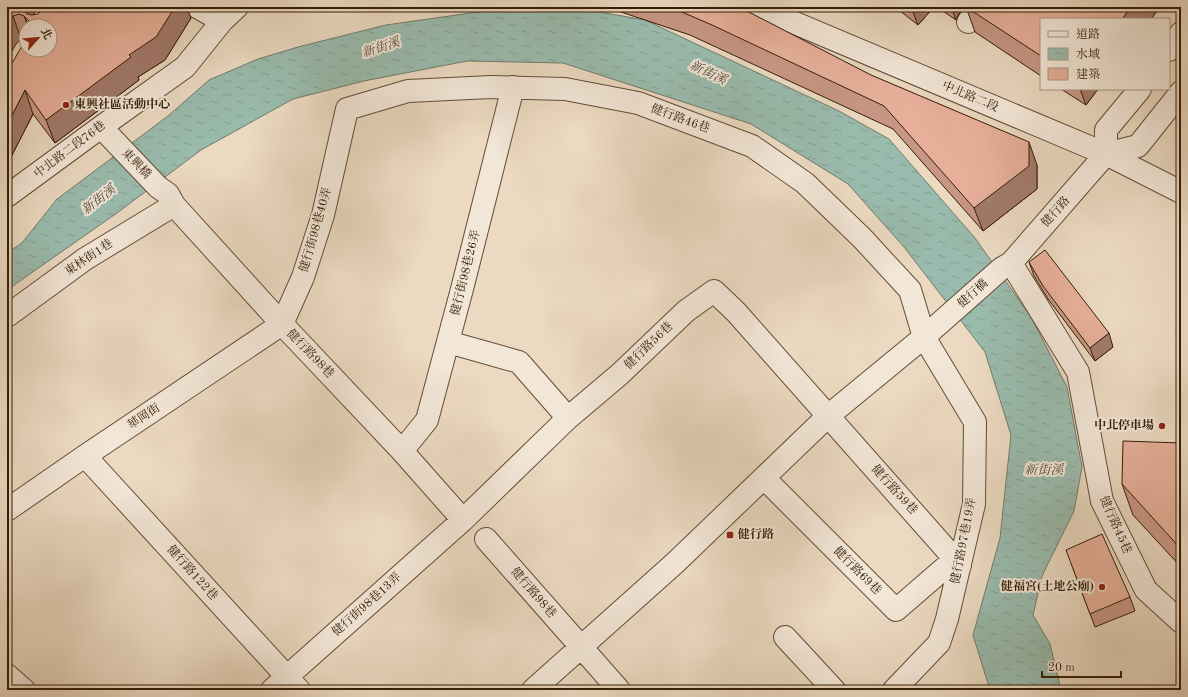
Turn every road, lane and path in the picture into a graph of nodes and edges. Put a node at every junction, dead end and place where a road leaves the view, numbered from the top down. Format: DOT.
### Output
graph roads {
  1 [pos="196,7"];
  2 [pos="757,7"];
  3 [pos="230,14"];
  4 [pos="1181,33"];
  5 [pos="1170,49"];
  6 [pos="513,88"];
  7 [pos="1139,90"];
  8 [pos="1181,92"];
  9 [pos="347,109"];
  10 [pos="107,134"];
  11 [pos="1106,154"];
  12 [pos="158,187"];
  13 [pos="1181,192"];
  14 [pos="7,196"];
  15 [pos="174,205"];
  16 [pos="1006,265"];
  17 [pos="7,316"];
  18 [pos="282,324"];
  19 [pos="924,337"];
  20 [pos="448,342"];
  21 [pos="828,416"];
  22 [pos="568,418"];
  23 [pos="402,451"];
  24 [pos="85,456"];
  25 [pos="764,478"];
  26 [pos="7,510"];
  27 [pos="463,520"];
  28 [pos="486,539"];
  29 [pos="957,562"];
  30 [pos="1181,622"];
  31 [pos="785,637"];
  32 [pos="580,647"];
  33 [pos="7,675"];
  34 [pos="286,686"];
  35 [pos="24,690"];
  36 [pos="533,690"];
  37 [pos="619,690"];
  38 [pos="834,690"];
  39 [pos="894,690"];
  1 -- 3 [label="street"];
  2 -- 11 [label="street, 中北路二段"];
  3 -- 10 [label="street, 中北路二段76巷"];
  4 -- 5 [label="street"];
  6 -- 9 [label="street, 健行路46巷"];
  6 -- 19 [label="street, 健行路46巷"];
  6 -- 20 [label="street, 健行街98巷26弄"];
  7 -- 11 [label="street"];
  8 -- 11 [label="street"];
  9 -- 18 [label="street, 健行街98巷40弄"];
  10 -- 12 [label="street, 東興橋"];
  10 -- 14 [label="street, 中北路二段76巷"];
  11 -- 13 [label="street, 中北路二段"];
  11 -- 16 [label="street, 健行路"];
  12 -- 15 [label="street, 健行路98巷"];
  15 -- 17 [label="street, 東林街1巷"];
  15 -- 18 [label="street, 健行路98巷"];
  16 -- 19 [label="street, 健行橋"];
  16 -- 30 [label="street, 健行路45巷"];
  18 -- 23 [label="street, 健行路98巷"];
  18 -- 24 [label="street, 華岡街"];
  19 -- 21 [label="street"];
  19 -- 29 [label="street, 健行路97巷19弄"];
  20 -- 22 [label="street"];
  20 -- 23 [label="street, 健行街98巷26弄"];
  21 -- 22 [label="street, 健行路56巷"];
  21 -- 25 [label="street"];
  21 -- 29 [label="street, 健行路59巷"];
  22 -- 27 [label="street, 健行路56巷"];
  23 -- 27 [label="street, 健行路98巷"];
  24 -- 26 [label="street, 華岡街"];
  24 -- 34 [label="street, 健行路122巷"];
  25 -- 29 [label="street, 健行路69巷"];
  25 -- 32 [label="street"];
  27 -- 34 [label="street, 健行街98巷13弄"];
  28 -- 32 [label="street, 健行路98巷"];
  29 -- 39 [label="street, 健行路97巷19弄"];
  31 -- 38 [label="street"];
  32 -- 36 [label="street"];
  32 -- 37 [label="street, 健行路98巷"];
  33 -- 35 [label="street"];
}
